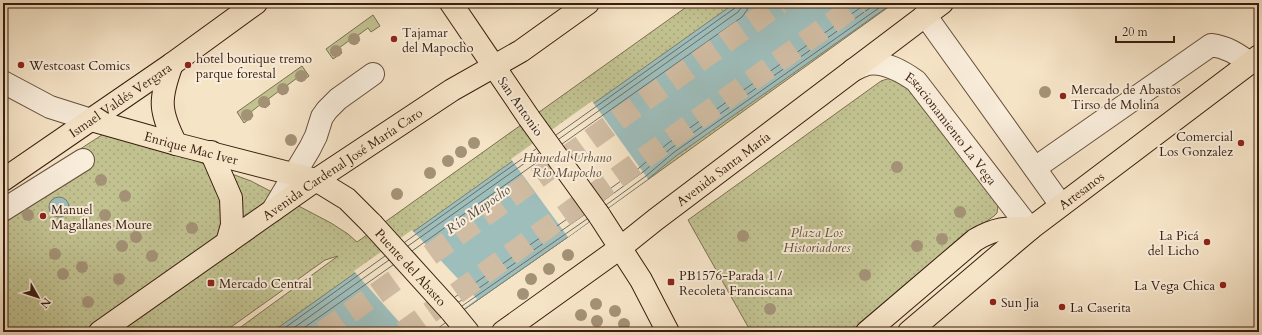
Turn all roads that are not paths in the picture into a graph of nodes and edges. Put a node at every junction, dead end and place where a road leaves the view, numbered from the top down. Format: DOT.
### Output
graph roads {
  1 [pos="256,3"];
  2 [pos="451,3"];
  3 [pos="588,3"];
  4 [pos="933,9"];
  5 [pos="1254,59"];
  6 [pos="172,64"];
  7 [pos="494,67"];
  8 [pos="853,70"];
  9 [pos="373,74"];
  10 [pos="3,82"];
  11 [pos="91,120"];
  12 [pos="176,144"];
  13 [pos="210,152"];
  14 [pos="83,160"];
  15 [pos="1035,168"];
  16 [pos="293,174"];
  17 [pos="3,180"];
  18 [pos="316,180"];
  19 [pos="1061,205"];
  20 [pos="3,210"];
  21 [pos="273,210"];
  22 [pos="372,224"];
  23 [pos="1030,229"];
  24 [pos="227,243"];
  25 [pos="620,248"];
  26 [pos="100,332"];
  27 [pos="468,332"];
  28 [pos="503,332"];
  29 [pos="668,332"];
  30 [pos="866,332"];
  31 [pos="909,332"];
  1 -- 6 [label="main road, Ismael Valdés Vergara"];
  2 -- 7 [label="main road, San Antonio"];
  3 -- 7 [label="main road, Avenida Cardenal José María Caro"];
  4 -- 8 [label="main road, Avenida Santa María"];
  4 -- 15 [label="street"];
  5 -- 15 [label="street"];
  5 -- 19 [label="main road, Artesanos"];
  6 -- 11 [label="main road, Ismael Valdés Vergara"];
  6 -- 12 [label="main road"];
  7 -- 18 [label="main road, Avenida Cardenal José María Caro"];
  7 -- 25 [label="main road, San Antonio, bridge"];
  8 -- 23 [label="street, Estacionamiento La Vega"];
  8 -- 25 [label="main road, Avenida Santa María"];
  9 -- 16 [label="street"];
  10 -- 11 [label="street, Enrique Mac Iver"];
  11 -- 12 [label="main road, Enrique Mac Iver"];
  11 -- 17 [label="main road, Ismael Valdés Vergara"];
  12 -- 13 [label="main road, Enrique Mac Iver"];
  13 -- 16 [label="main road, Enrique Mac Iver"];
  13 -- 24 [label="main road"];
  14 -- 20 [label="street"];
  15 -- 19 [label="street"];
  16 -- 18 [label="main road, Enrique Mac Iver"];
  16 -- 21 [label="street"];
  18 -- 21 [label="main road, Avenida Cardenal José María Caro"];
  18 -- 22 [label="main road, Enrique Mac Iver"];
  19 -- 23 [label="main road, Artesanos"];
  21 -- 24 [label="main road, Avenida Cardenal José María Caro"];
  22 -- 27 [label="main road, Puente del Abasto, bridge"];
  23 -- 30 [label="main road"];
  23 -- 31 [label="main road, Artesanos"];
  24 -- 26 [label="main road, Avenida Cardenal José María Caro"];
  25 -- 28 [label="main road, Avenida Santa María"];
  25 -- 29 [label="main road, San Antonio"];
}
